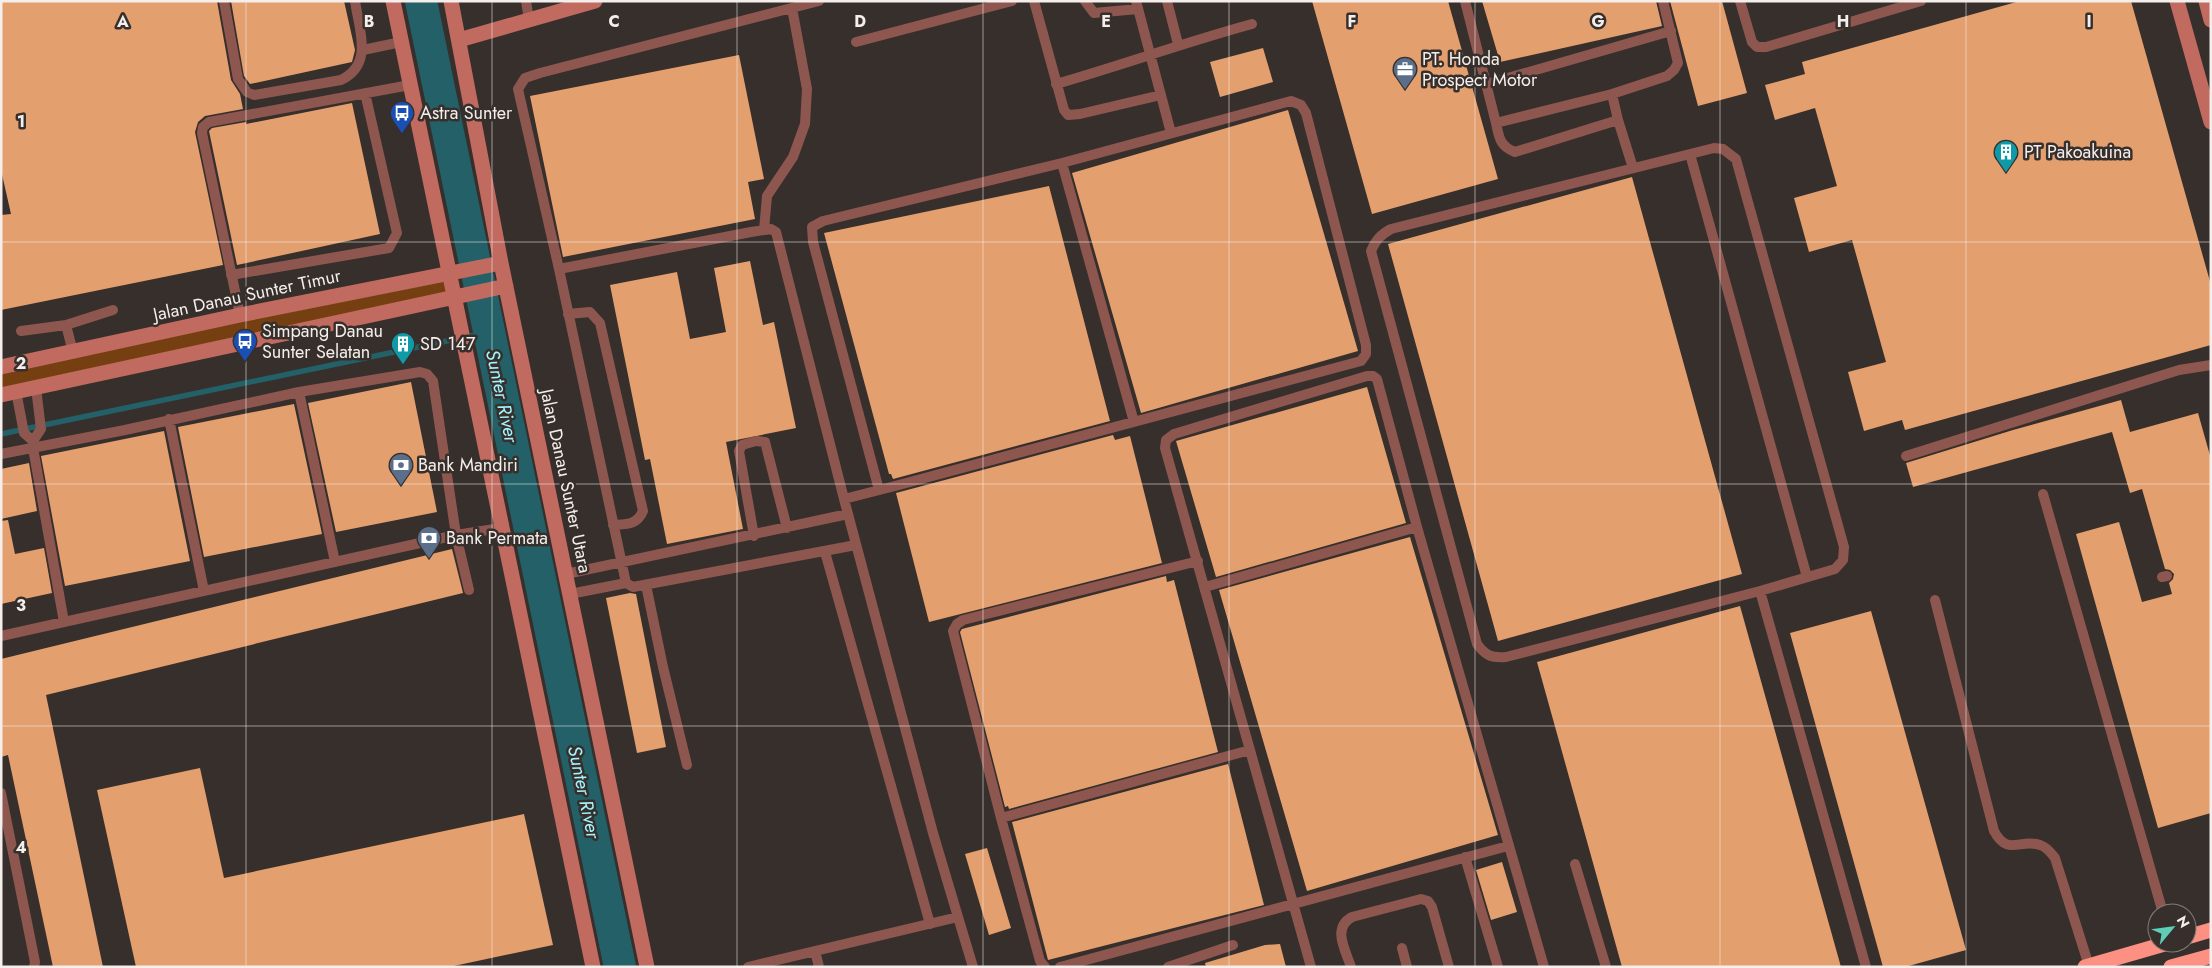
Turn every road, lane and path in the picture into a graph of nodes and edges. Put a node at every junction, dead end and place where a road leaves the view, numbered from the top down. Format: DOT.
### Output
graph roads {
  1 [pos="224,1"];
  2 [pos="355,1"];
  3 [pos="393,1"];
  4 [pos="451,1"];
  5 [pos="526,1"];
  6 [pos="595,1"];
  7 [pos="819,1"];
  8 [pos="1012,1"];
  9 [pos="1034,1"];
  10 [pos="1085,1"];
  11 [pos="1167,1"];
  12 [pos="1465,1"];
  13 [pos="1663,1"];
  14 [pos="1740,1"];
  15 [pos="1921,1"];
  16 [pos="2177,1"];
  17 [pos="2206,1"];
  18 [pos="1137,5"];
  19 [pos="792,8"];
  20 [pos="529,20"];
  21 [pos="2211,20"];
  22 [pos="1252,24"];
  23 [pos="1671,31"];
  24 [pos="460,40"];
  25 [pos="401,42"];
  26 [pos="856,42"];
  27 [pos="1178,44"];
  28 [pos="363,50"];
  29 [pos="1151,56"];
  30 [pos="1056,84"];
  31 [pos="1487,84"];
  32 [pos="410,85"];
  33 [pos="365,93"];
  34 [pos="1612,94"];
  35 [pos="1161,95"];
  36 [pos="1618,120"];
  37 [pos="2211,122"];
  38 [pos="1496,123"];
  39 [pos="1171,133"];
  40 [pos="1690,154"];
  41 [pos="1062,163"];
  42 [pos="1633,168"];
  43 [pos="764,230"];
  44 [pos="494,264"];
  45 [pos="560,270"];
  46 [pos="455,272"];
  47 [pos="231,275"];
  48 [pos="500,288"];
  49 [pos="453,298"];
  50 [pos="113,310"];
  51 [pos="568,314"];
  52 [pos="240,315"];
  53 [pos="66,326"];
  54 [pos="21,331"];
  55 [pos="73,352"];
  56 [pos="2211,365"];
  57 [pos="1,367"];
  58 [pos="36,388"];
  59 [pos="299,392"];
  60 [pos="9,393"];
  61 [pos="169,419"];
  62 [pos="1134,422"];
  63 [pos="33,444"];
  64 [pos="1,454"];
  65 [pos="1906,456"];
  66 [pos="879,490"];
  67 [pos="2043,494"];
  68 [pos="844,498"];
  69 [pos="848,514"];
  70 [pos="613,525"];
  71 [pos="1417,527"];
  72 [pos="501,528"];
  73 [pos="787,528"];
  74 [pos="456,535"];
  75 [pos="754,536"];
  76 [pos="856,545"];
  77 [pos="826,552"];
  78 [pos="1198,561"];
  79 [pos="335,562"];
  80 [pos="622,563"];
  81 [pos="566,574"];
  82 [pos="1807,577"];
  83 [pos="626,583"];
  84 [pos="646,585"];
  85 [pos="1205,587"];
  86 [pos="469,590"];
  87 [pos="204,591"];
  88 [pos="1760,591"];
  89 [pos="570,594"];
  90 [pos="1935,600"];
  91 [pos="64,622"];
  92 [pos="1,636"];
  93 [pos="1250,750"];
  94 [pos="687,765"];
  95 [pos="1,793"];
  96 [pos="1001,818"];
  97 [pos="1508,846"];
  98 [pos="1465,857"];
  99 [pos="1575,864"];
  100 [pos="2160,903"];
  101 [pos="1292,904"];
  102 [pos="958,917"];
  103 [pos="930,924"];
  104 [pos="2211,930"];
  105 [pos="2197,934"];
  106 [pos="1233,945"];
  107 [pos="1402,948"];
  108 [pos="2147,949"];
  109 [pos="815,951"];
  110 [pos="2211,956"];
  111 [pos="2087,966"];
  112 [pos="34,967"];
  113 [pos="593,967"];
  114 [pos="647,967"];
  115 [pos="748,967"];
  116 [pos="819,967"];
  117 [pos="973,967"];
  118 [pos="1045,967"];
  119 [pos="1060,967"];
  120 [pos="1168,967"];
  121 [pos="1311,967"];
  122 [pos="1350,967"];
  123 [pos="1407,967"];
  124 [pos="1449,967"];
  125 [pos="1498,967"];
  126 [pos="1544,967"];
  127 [pos="1606,967"];
  128 [pos="1866,967"];
  129 [pos="2171,967"];
  1 -- 28 [label="lane"];
  2 -- 28 [label="lane"];
  3 -- 25 [label="main road"];
  4 -- 24 [label="main road, Jalan Danau Sunter Utara"];
  5 -- 20 [label="lane"];
  6 -- 20 [label="main road"];
  7 -- 19 [label="lane"];
  8 -- 26 [label="lane"];
  9 -- 30 [label="lane"];
  10 -- 18 [label="lane"];
  11 -- 27 [label="lane"];
  12 -- 31 [label="lane"];
  13 -- 23 [label="lane"];
  14 -- 15 [label="lane"];
  16 -- 37 [label="main road"];
  17 -- 21 [label="main road"];
  18 -- 29 [label="lane"];
  19 -- 43 [label="lane"];
  19 -- 45 [label="lane"];
  20 -- 24 [label="main road"];
  22 -- 27 [label="lane"];
  23 -- 31 [label="lane"];
  23 -- 34 [label="lane"];
  24 -- 44 [label="main road, Jalan Danau Sunter Utara"];
  25 -- 28 [label="lane"];
  25 -- 32 [label="main road"];
  27 -- 29 [label="lane"];
  29 -- 30 [label="lane"];
  29 -- 35 [label="lane"];
  30 -- 35 [label="lane"];
  31 -- 38 [label="lane"];
  32 -- 33 [label="lane"];
  32 -- 46 [label="main road"];
  33 -- 47 [label="lane"];
  33 -- 47 [label="lane"];
  34 -- 36 [label="lane"];
  34 -- 38 [label="lane"];
  35 -- 39 [label="lane"];
  36 -- 38 [label="lane"];
  36 -- 42 [label="lane"];
  39 -- 41 [label="lane"];
  39 -- 62 [label="lane"];
  40 -- 42 [label="lane"];
  40 -- 82 [label="lane"];
  40 -- 82 [label="lane"];
  41 -- 62 [label="lane"];
  41 -- 66 [label="lane"];
  42 -- 88 [label="lane"];
  43 -- 45 [label="lane"];
  43 -- 68 [label="lane"];
  44 -- 46 [label="main road, Jalan Danau Sunter Timur"];
  44 -- 48 [label="main road, Jalan Danau Sunter Utara"];
  45 -- 51 [label="lane"];
  46 -- 49 [label="main road"];
  46 -- 52 [label="main road, Jalan Danau Sunter Timur"];
  47 -- 52 [label="lane"];
  48 -- 49 [label="main road"];
  48 -- 81 [label="main road, Jalan Danau Sunter Utara"];
  49 -- 58 [label="main road"];
  49 -- 72 [label="main road"];
  50 -- 53 [label="lane"];
  51 -- 70 [label="lane"];
  51 -- 70 [label="lane"];
  52 -- 55 [label="main road, Jalan Danau Sunter Timur"];
  53 -- 54 [label="lane"];
  53 -- 55 [label="lane"];
  55 -- 57 [label="main road, Jalan Danau Sunter Timur"];
  56 -- 65 [label="lane"];
  58 -- 60 [label="main road"];
  58 -- 63 [label="lane"];
  59 -- 61 [label="lane"];
  59 -- 74 [label="lane"];
  59 -- 79 [label="lane"];
  60 -- 63 [label="lane"];
  61 -- 63 [label="lane"];
  61 -- 87 [label="lane"];
  62 -- 66 [label="lane"];
  63 -- 64 [label="lane"];
  63 -- 91 [label="lane"];
  66 -- 68 [label="lane"];
  67 -- 100 [label="lane"];
  68 -- 69 [label="lane"];
  69 -- 73 [label="lane"];
  69 -- 76 [label="lane"];
  70 -- 80 [label="lane"];
  71 -- 78 [label="lane"];
  71 -- 85 [label="lane"];
  71 -- 97 [label="lane"];
  72 -- 74 [label="lane"];
  72 -- 113 [label="main road"];
  73 -- 75 [label="lane"];
  73 -- 75 [label="lane"];
  74 -- 79 [label="lane"];
  74 -- 86 [label="lane"];
  75 -- 80 [label="lane"];
  76 -- 77 [label="lane"];
  76 -- 102 [label="lane"];
  77 -- 84 [label="lane"];
  77 -- 103 [label="lane"];
  78 -- 85 [label="lane"];
  78 -- 96 [label="lane"];
  79 -- 87 [label="lane"];
  80 -- 81 [label="lane"];
  80 -- 83 [label="lane"];
  81 -- 89 [label="main road, Jalan Danau Sunter Utara"];
  82 -- 88 [label="lane"];
  83 -- 84 [label="lane"];
  83 -- 89 [label="lane"];
  84 -- 94 [label="lane"];
  85 -- 93 [label="lane"];
  87 -- 91 [label="lane"];
  88 -- 128 [label="lane"];
  89 -- 114 [label="main road, Jalan Danau Sunter Utara"];
  90 -- 111 [label="lane"];
  91 -- 92 [label="lane"];
  93 -- 96 [label="lane"];
  93 -- 101 [label="lane"];
  95 -- 112 [label="lane"];
  96 -- 118 [label="lane"];
  97 -- 98 [label="lane"];
  97 -- 126 [label="lane"];
  98 -- 101 [label="lane"];
  98 -- 125 [label="lane"];
  99 -- 127 [label="lane"];
  101 -- 119 [label="lane"];
  101 -- 121 [label="lane"];
  102 -- 103 [label="lane"];
  102 -- 117 [label="lane"];
  103 -- 109 [label="lane"];
  104 -- 105 [label="highway"];
  106 -- 120 [label="lane"];
  107 -- 123 [label="lane"];
  108 -- 111 [label="highway"];
  109 -- 115 [label="lane"];
  109 -- 116 [label="lane"];
  110 -- 129 [label="highway"];
  122 -- 124 [label="lane"];
}
